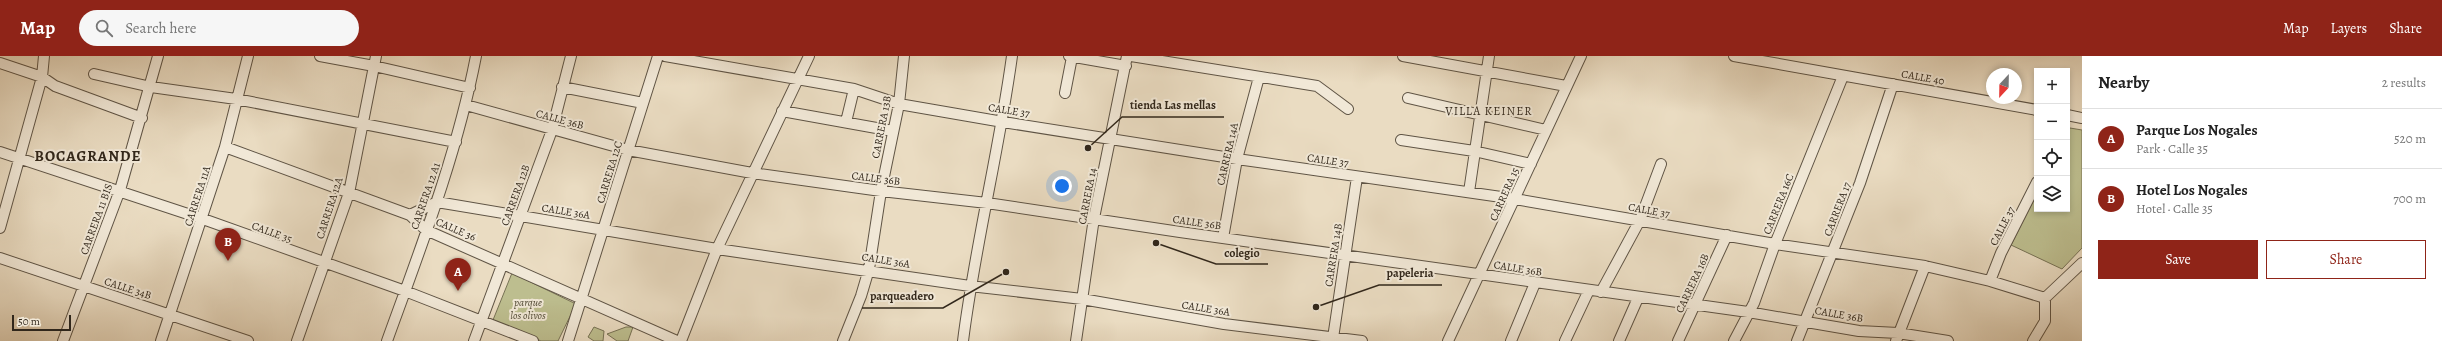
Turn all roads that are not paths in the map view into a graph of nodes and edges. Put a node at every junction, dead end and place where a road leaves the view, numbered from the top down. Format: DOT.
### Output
graph roads {
  1 [pos="44,56"];
  2 [pos="158,56"];
  3 [pos="248,56"];
  4 [pos="320,56"];
  5 [pos="476,56"];
  6 [pos="571,56"];
  7 [pos="658,56"];
  8 [pos="665,56"];
  9 [pos="809,56"];
  10 [pos="904,56"];
  11 [pos="1012,56"];
  12 [pos="1069,56"];
  13 [pos="1072,56"];
  14 [pos="1131,56"];
  15 [pos="1403,56"];
  16 [pos="1489,56"];
  17 [pos="1581,56"];
  18 [pos="1734,56"];
  19 [pos="375,61"];
  20 [pos="1126,61"];
  21 [pos="0,63"];
  22 [pos="1486,70"];
  23 [pos="94,74"];
  24 [pos="1843,76"];
  25 [pos="42,77"];
  26 [pos="1259,77"];
  27 [pos="798,80"];
  28 [pos="1893,84"];
  29 [pos="1566,86"];
  30 [pos="151,87"];
  31 [pos="562,87"];
  32 [pos="470,88"];
  33 [pos="854,89"];
  34 [pos="1065,93"];
  35 [pos="1408,98"];
  36 [pos="236,99"];
  37 [pos="643,103"];
  38 [pos="899,104"];
  39 [pos="466,105"];
  40 [pos="2034,109"];
  41 [pos="1348,110"];
  42 [pos="782,111"];
  43 [pos="1479,114"];
  44 [pos="142,118"];
  45 [pos="2070,118"];
  46 [pos="2082,118"];
  47 [pos="846,122"];
  48 [pos="1003,122"];
  49 [pos="361,123"];
  50 [pos="552,130"];
  51 [pos="893,130"];
  52 [pos="1546,130"];
  53 [pos="1110,138"];
  54 [pos="1401,140"];
  55 [pos="456,142"];
  56 [pos="225,147"];
  57 [pos="628,150"];
  58 [pos="1474,151"];
  59 [pos="0,152"];
  60 [pos="19,157"];
  61 [pos="1237,159"];
  62 [pos="1531,164"];
  63 [pos="1661,164"];
  64 [pos="752,173"];
  65 [pos="1357,176"];
  66 [pos="2034,188"];
  67 [pos="120,190"];
  68 [pos="881,191"];
  69 [pos="1469,192"];
  70 [pos="349,193"];
  71 [pos="1515,199"];
  72 [pos="437,202"];
  73 [pos="987,203"];
  74 [pos="410,215"];
  75 [pos="519,216"];
  76 [pos="1094,218"];
  77 [pos="203,219"];
  78 [pos="1640,220"];
  79 [pos="0,228"];
  80 [pos="605,229"];
  81 [pos="426,230"];
  82 [pos="1727,235"];
  83 [pos="1223,238"];
  84 [pos="1775,244"];
  85 [pos="717,248"];
  86 [pos="1833,252"];
  87 [pos="1344,255"];
  88 [pos="0,258"];
  89 [pos="324,263"];
  90 [pos="504,263"];
  91 [pos="1925,266"];
  92 [pos="2081,267"];
  93 [pos="869,269"];
  94 [pos="1480,275"];
  95 [pos="1990,281"];
  96 [pos="1535,283"];
  97 [pos="970,286"];
  98 [pos="85,287"];
  99 [pos="1589,290"];
  100 [pos="405,291"];
  101 [pos="1601,292"];
  102 [pos="1638,298"];
  103 [pos="2045,298"];
  104 [pos="581,299"];
  105 [pos="1082,299"];
  106 [pos="1695,306"];
  107 [pos="1748,312"];
  108 [pos="171,315"];
  109 [pos="482,320"];
  110 [pos="1806,321"];
  111 [pos="1897,337"];
  112 [pos="1333,338"];
  113 [pos="63,341"];
  114 [pos="161,341"];
  115 [pos="248,341"];
  116 [pos="297,341"];
  117 [pos="387,341"];
  118 [pos="474,341"];
  119 [pos="533,341"];
  120 [pos="568,341"];
  121 [pos="676,341"];
  122 [pos="681,341"];
  123 [pos="843,341"];
  124 [pos="963,341"];
  125 [pos="1076,341"];
  126 [pos="1362,341"];
  127 [pos="1448,341"];
  128 [pos="1511,341"];
  129 [pos="1565,341"];
  130 [pos="1619,341"];
  131 [pos="1678,341"];
  132 [pos="1734,341"];
  133 [pos="1797,341"];
  134 [pos="1948,341"];
  135 [pos="2033,341"];
  1 -- 25 [label="street"];
  2 -- 30 [label="street, CARRERA 11 BIS"];
  3 -- 36 [label="street, CARRERA 11A"];
  4 -- 19 [label="street"];
  5 -- 32 [label="street, CARRERA 12 A1"];
  6 -- 31 [label="street, CARRERA 12B"];
  7 -- 37 [label="street, CARRERA 12C"];
  8 -- 27 [label="street, CALLE 37"];
  9 -- 27 [label="street"];
  10 -- 38 [label="street, CARRERA 13B"];
  11 -- 48 [label="street"];
  12 -- 13 [label="street"];
  13 -- 20 [label="street"];
  13 -- 34 [label="street"];
  14 -- 26 [label="street"];
  15 -- 22 [label="street"];
  16 -- 22 [label="street"];
  17 -- 29 [label="street, CARRERA 15"];
  18 -- 24 [label="street, CALLE 40"];
  19 -- 32 [label="street"];
  19 -- 49 [label="street, CARRERA 12A"];
  20 -- 53 [label="street, CARRERA 14"];
  21 -- 25 [label="street"];
  22 -- 29 [label="street"];
  22 -- 43 [label="street"];
  23 -- 30 [label="street"];
  24 -- 28 [label="street, CALLE 40"];
  24 -- 84 [label="street, CARRERA 16C"];
  25 -- 44 [label="street"];
  25 -- 60 [label="street"];
  26 -- 41 [label="street"];
  26 -- 61 [label="street, CARRERA 14A"];
  27 -- 33 [label="street, CALLE 37"];
  27 -- 42 [label="street"];
  28 -- 40 [label="street, CALLE 40"];
  28 -- 86 [label="street, CARRERA 17"];
  29 -- 52 [label="street, CARRERA 15"];
  30 -- 36 [label="street"];
  30 -- 44 [label="street, CARRERA 11 BIS"];
  31 -- 37 [label="street"];
  31 -- 50 [label="street, CARRERA 12B"];
  32 -- 39 [label="street, CARRERA 12 A1"];
  33 -- 38 [label="street, CALLE 37"];
  33 -- 47 [label="street"];
  35 -- 43 [label="street"];
  36 -- 49 [label="street"];
  36 -- 56 [label="street, CARRERA 11A"];
  37 -- 57 [label="street, CARRERA 12C"];
  38 -- 48 [label="street, CALLE 37"];
  38 -- 51 [label="street, CARRERA 13B"];
  39 -- 50 [label="street, CALLE 36B"];
  39 -- 55 [label="street, CARRERA 12 A1"];
  42 -- 47 [label="street"];
  42 -- 64 [label="street"];
  43 -- 52 [label="street"];
  43 -- 58 [label="street"];
  44 -- 67 [label="street, CARRERA 11 BIS"];
  45 -- 46 [label="street"];
  47 -- 51 [label="street"];
  48 -- 53 [label="street, CALLE 37"];
  48 -- 73 [label="street"];
  49 -- 55 [label="street"];
  49 -- 70 [label="street, CARRERA 12A"];
  50 -- 57 [label="street, CALLE 36B"];
  50 -- 75 [label="street, CARRERA 12B"];
  51 -- 68 [label="street, CARRERA 13B"];
  52 -- 62 [label="street, CARRERA 15"];
  53 -- 61 [label="street, CALLE 37"];
  53 -- 76 [label="street, CARRERA 14"];
  54 -- 58 [label="street"];
  55 -- 72 [label="street, CARRERA 12 A1"];
  56 -- 70 [label="street, CALLE 36"];
  56 -- 77 [label="street, CARRERA 11A"];
  57 -- 64 [label="street, CALLE 36B"];
  57 -- 80 [label="street, CARRERA 12C"];
  58 -- 62 [label="street"];
  58 -- 69 [label="street"];
  59 -- 60 [label="street, CALLE 35"];
  60 -- 67 [label="street, CALLE 35"];
  60 -- 79 [label="street"];
  61 -- 65 [label="street, CALLE 37"];
  61 -- 83 [label="street, CARRERA 14A"];
  62 -- 71 [label="street, CARRERA 15"];
  63 -- 78 [label="street"];
  64 -- 68 [label="street, CALLE 36B"];
  64 -- 85 [label="street"];
  65 -- 69 [label="street, CALLE 37"];
  65 -- 87 [label="street, CARRERA 14B"];
  66 -- 95 [label="street, CALLE 37"];
  67 -- 77 [label="street, CALLE 35"];
  67 -- 98 [label="street, CARRERA 11 BIS"];
  68 -- 73 [label="street, CALLE 36B"];
  68 -- 93 [label="street, CARRERA 13B"];
  69 -- 71 [label="street, CALLE 37"];
  70 -- 74 [label="street, CALLE 36"];
  70 -- 89 [label="street, CARRERA 12A"];
  71 -- 78 [label="street, CALLE 37"];
  71 -- 94 [label="street, CARRERA 15"];
  72 -- 74 [label="street"];
  72 -- 75 [label="street, CALLE 36A"];
  72 -- 81 [label="street, CARRERA 12 A1"];
  73 -- 76 [label="street, CALLE 36B"];
  73 -- 97 [label="street"];
  74 -- 81 [label="street, CALLE 36"];
  75 -- 80 [label="street, CALLE 36A"];
  75 -- 90 [label="street, CARRERA 12B"];
  76 -- 83 [label="street, CALLE 36B"];
  76 -- 105 [label="street, CARRERA 14"];
  77 -- 89 [label="street, CALLE 35"];
  77 -- 108 [label="street, CARRERA 11A"];
  78 -- 82 [label="street, CALLE 37"];
  78 -- 101 [label="street"];
  80 -- 85 [label="street, CALLE 36A"];
  80 -- 104 [label="street, CARRERA 12C"];
  81 -- 90 [label="street, CALLE 36"];
  81 -- 100 [label="street, CARRERA 12 A1"];
  82 -- 84 [label="street, CALLE 37"];
  82 -- 106 [label="street, CARRERA 16B"];
  83 -- 87 [label="street, CALLE 36B"];
  84 -- 86 [label="street, CALLE 37"];
  84 -- 107 [label="street, CARRERA 16C"];
  85 -- 93 [label="street, CALLE 36A"];
  85 -- 122 [label="street"];
  86 -- 91 [label="street, CALLE 37"];
  86 -- 110 [label="street, CARRERA 17"];
  87 -- 94 [label="street, CALLE 36B"];
  87 -- 112 [label="street, CARRERA 14B"];
  88 -- 98 [label="street, CALLE 34B"];
  89 -- 100 [label="street, CALLE 35"];
  89 -- 116 [label="street, CARRERA 12A"];
  90 -- 104 [label="street, CALLE 36"];
  90 -- 109 [label="street, CARRERA 12B"];
  91 -- 95 [label="street, CALLE 37"];
  91 -- 111 [label="street"];
  92 -- 103 [label="street"];
  93 -- 97 [label="street, CALLE 36A"];
  93 -- 123 [label="street, CARRERA 13B"];
  94 -- 96 [label="street, CALLE 36B"];
  94 -- 127 [label="street, CARRERA 15"];
  95 -- 103 [label="street, CALLE 37"];
  96 -- 99 [label="street, CALLE 36B"];
  96 -- 128 [label="street"];
  97 -- 105 [label="street, CALLE 36A"];
  97 -- 124 [label="street"];
  98 -- 108 [label="street, CALLE 34B"];
  98 -- 113 [label="street, CARRERA 11 BIS"];
  99 -- 101 [label="street, CALLE 36B"];
  99 -- 129 [label="street"];
  100 -- 109 [label="street, CALLE 35"];
  100 -- 117 [label="street, CARRERA 12 A1"];
  101 -- 102 [label="street, CALLE 36B"];
  102 -- 106 [label="street, CALLE 36B"];
  102 -- 130 [label="street"];
  103 -- 135 [label="street"];
  104 -- 120 [label="street, CARRERA 12C"];
  104 -- 121 [label="street, CALLE 36"];
  105 -- 112 [label="street, CALLE 36A"];
  105 -- 125 [label="street, CARRERA 14"];
  106 -- 107 [label="street, CALLE 36B"];
  106 -- 131 [label="street, CARRERA 16B"];
  107 -- 110 [label="street, CALLE 36B"];
  107 -- 132 [label="street, CARRERA 16C"];
  108 -- 114 [label="street, CARRERA 11A"];
  108 -- 115 [label="street, CALLE 34B"];
  109 -- 118 [label="street, CARRERA 12B"];
  109 -- 119 [label="street, CALLE 35"];
  110 -- 111 [label="street, CALLE 36B"];
  110 -- 133 [label="street, CARRERA 17"];
  111 -- 134 [label="street, CALLE 36B"];
  112 -- 126 [label="street, CALLE 36A"];
}
